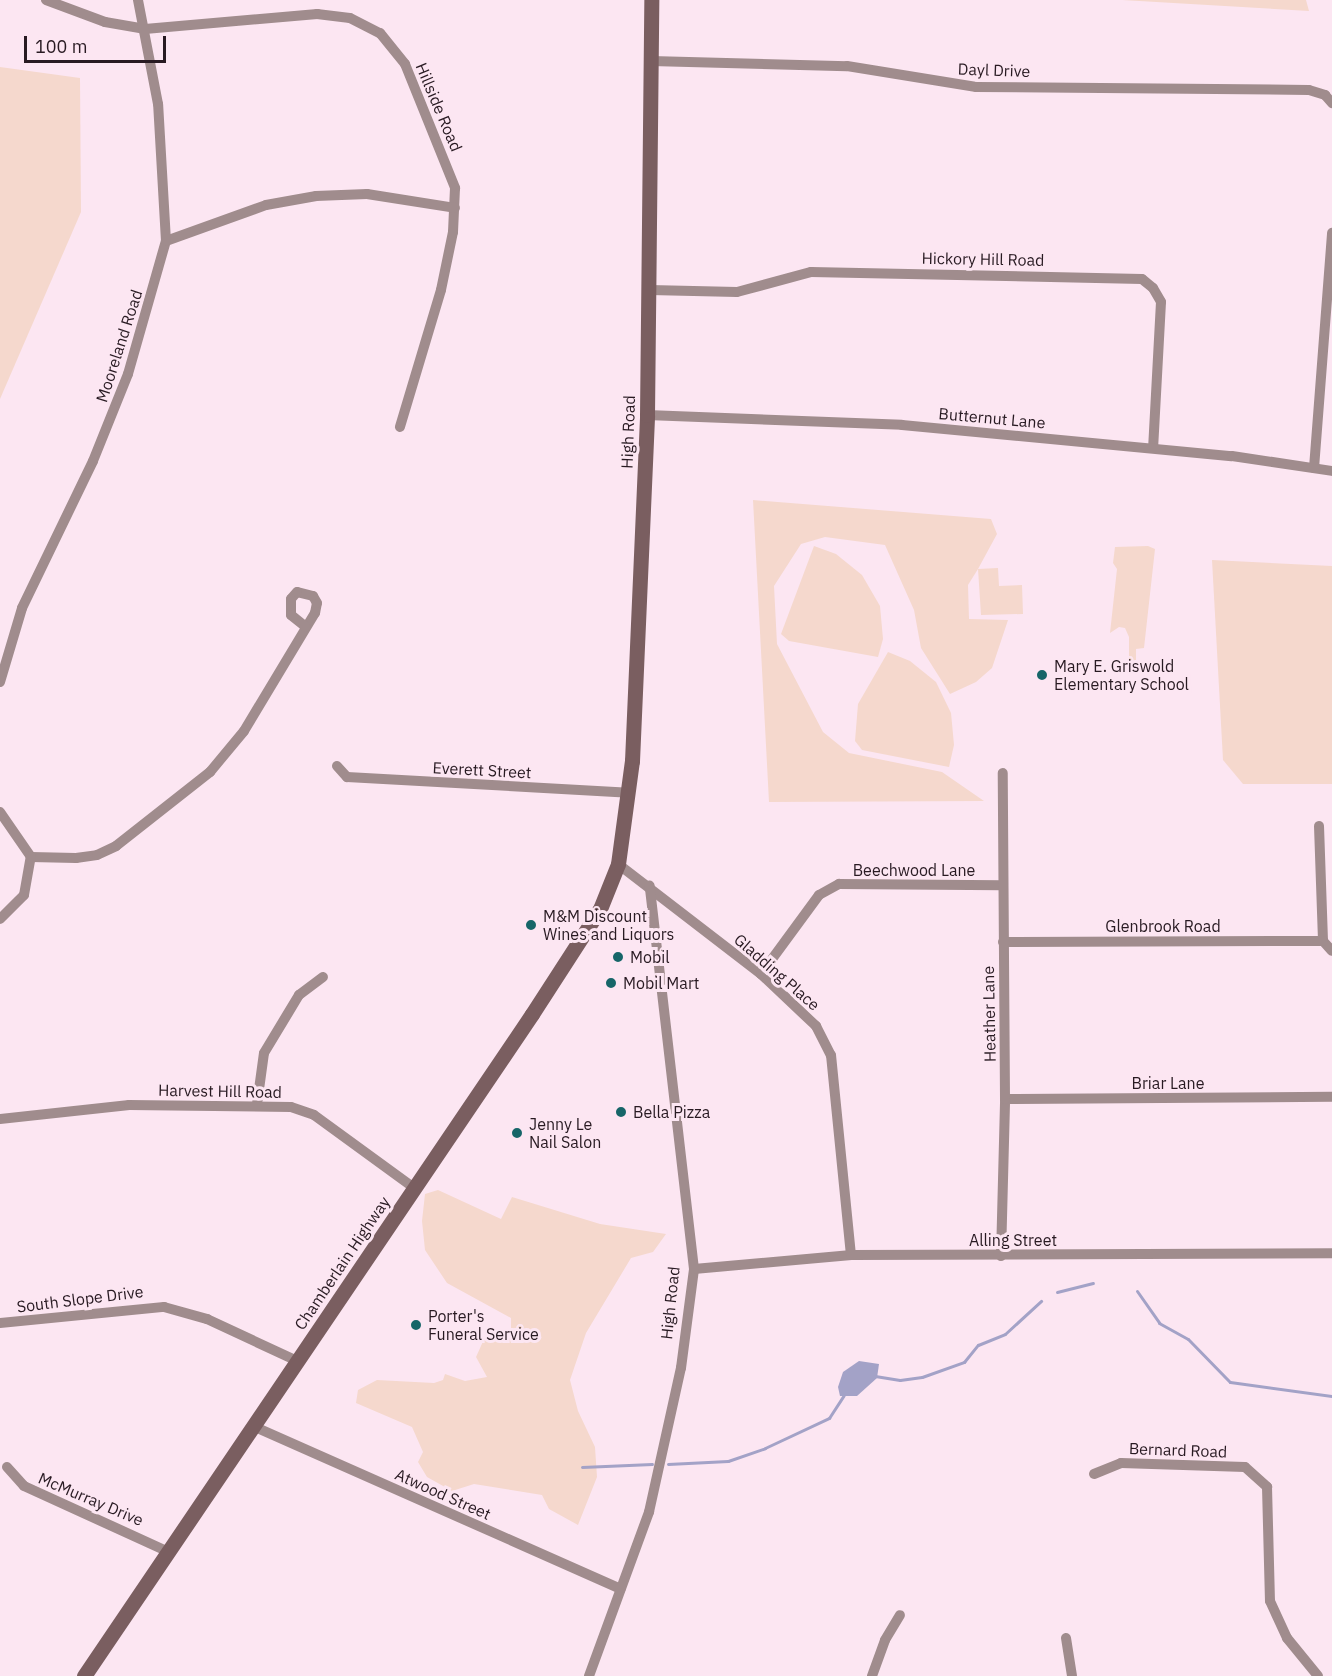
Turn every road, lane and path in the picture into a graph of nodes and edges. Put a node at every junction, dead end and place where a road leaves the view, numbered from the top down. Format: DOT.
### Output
graph roads {
  1 [pos="46,0"];
  2 [pos="138,0"];
  3 [pos="651,0"];
  4 [pos="145,29"];
  5 [pos="651,61"];
  6 [pos="1332,103"];
  7 [pos="455,208"];
  8 [pos="1332,233"];
  9 [pos="166,241"];
  10 [pos="650,290"];
  11 [pos="647,416"];
  12 [pos="400,427"];
  13 [pos="1153,448"];
  14 [pos="1314,468"];
  15 [pos="1332,471"];
  16 [pos="306,627"];
  17 [pos="0,682"];
  18 [pos="337,766"];
  19 [pos="1004,773"];
  20 [pos="629,793"];
  21 [pos="0,812"];
  22 [pos="1319,826"];
  23 [pos="31,856"];
  24 [pos="618,864"];
  25 [pos="1002,885"];
  26 [pos="650,886"];
  27 [pos="0,920"];
  28 [pos="1323,941"];
  29 [pos="1003,942"];
  30 [pos="1332,951"];
  31 [pos="760,974"];
  32 [pos="323,977"];
  33 [pos="1332,1097"];
  34 [pos="1005,1099"];
  35 [pos="257,1104"];
  36 [pos="0,1119"];
  37 [pos="414,1188"];
  38 [pos="1332,1253"];
  39 [pos="851,1255"];
  40 [pos="1001,1256"];
  41 [pos="694,1269"];
  42 [pos="0,1323"];
  43 [pos="297,1361"];
  44 [pos="253,1426"];
  45 [pos="7,1467"];
  46 [pos="1094,1474"];
  47 [pos="169,1552"];
  48 [pos="620,1589"];
  49 [pos="900,1615"];
  50 [pos="1066,1638"];
  51 [pos="84,1676"];
  52 [pos="589,1676"];
  53 [pos="872,1676"];
  54 [pos="1072,1676"];
  55 [pos="1318,1676"];
  1 -- 4 [label="street, Hillside Road"];
  2 -- 4 [label="street, Mooreland Road"];
  3 -- 5 [label="main road, High Road"];
  4 -- 7 [label="street, Hillside Road"];
  4 -- 9 [label="street, Mooreland Road"];
  5 -- 6 [label="street, Dayl Drive"];
  5 -- 10 [label="main road, High Road"];
  7 -- 9 [label="street"];
  7 -- 12 [label="street, Hillside Road"];
  8 -- 14 [label="street"];
  9 -- 17 [label="street, Mooreland Road"];
  10 -- 11 [label="main road, High Road"];
  10 -- 13 [label="street, Hickory Hill Road"];
  11 -- 13 [label="street, Butternut Lane"];
  11 -- 20 [label="main road, High Road"];
  13 -- 14 [label="street, Butternut Lane"];
  14 -- 15 [label="street, Butternut Lane"];
  16 -- 23 [label="street"];
  18 -- 20 [label="street, Everett Street"];
  19 -- 25 [label="street, Heather Lane"];
  20 -- 24 [label="main road, High Road"];
  21 -- 23 [label="street"];
  22 -- 28 [label="street"];
  23 -- 27 [label="street"];
  24 -- 26 [label="street, Gladding Place"];
  24 -- 37 [label="main road, Chamberlain Highway"];
  25 -- 29 [label="street, Heather Lane"];
  25 -- 31 [label="street, Beechwood Lane"];
  26 -- 31 [label="street, Gladding Place"];
  26 -- 41 [label="street, High Road"];
  28 -- 29 [label="street, Glenbrook Road"];
  28 -- 30 [label="street"];
  29 -- 34 [label="street, Heather Lane"];
  31 -- 39 [label="street, Gladding Place"];
  32 -- 35 [label="street"];
  33 -- 34 [label="street, Briar Lane"];
  34 -- 40 [label="street, Heather Lane"];
  35 -- 36 [label="street, Harvest Hill Road"];
  35 -- 37 [label="street, Harvest Hill Road"];
  37 -- 43 [label="main road, Chamberlain Highway"];
  38 -- 40 [label="street, Alling Street"];
  39 -- 40 [label="street, Alling Street"];
  39 -- 41 [label="street, Alling Street"];
  41 -- 48 [label="street, High Road"];
  42 -- 43 [label="street, South Slope Drive"];
  43 -- 44 [label="main road, Chamberlain Highway"];
  44 -- 47 [label="main road, Chamberlain Highway"];
  44 -- 48 [label="street, Atwood Street"];
  45 -- 47 [label="street, McMurray Drive"];
  46 -- 55 [label="street, Bernard Road"];
  47 -- 51 [label="main road, Chamberlain Highway"];
  48 -- 52 [label="street, High Road"];
  49 -- 53 [label="street"];
  50 -- 54 [label="street"];
}
